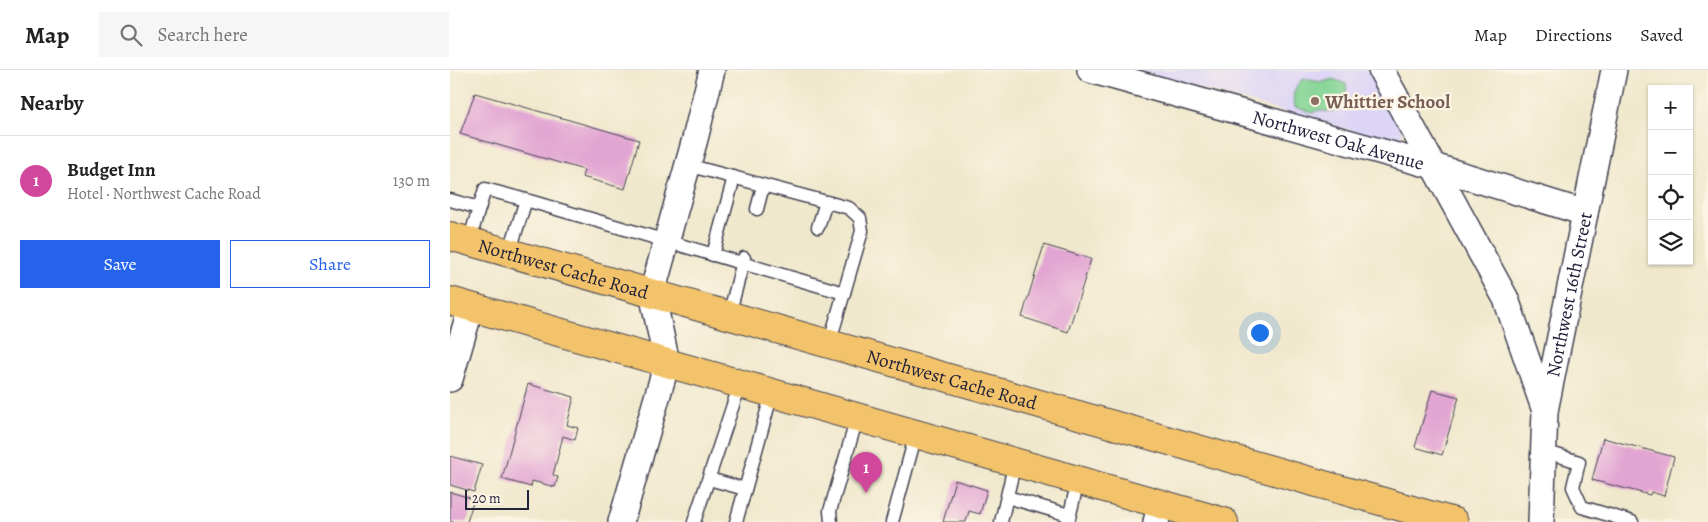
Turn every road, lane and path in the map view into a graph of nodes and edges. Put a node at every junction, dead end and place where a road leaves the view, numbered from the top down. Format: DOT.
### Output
graph roads {
  1 [pos="712,70"];
  2 [pos="1090,70"];
  3 [pos="1381,70"];
  4 [pos="1614,70"];
  5 [pos="687,165"];
  6 [pos="1433,166"];
  7 [pos="734,178"];
  8 [pos="763,186"];
  9 [pos="450,200"];
  10 [pos="526,200"];
  11 [pos="826,202"];
  12 [pos="479,208"];
  13 [pos="757,209"];
  14 [pos="1586,213"];
  15 [pos="818,227"];
  16 [pos="460,239"];
  17 [pos="666,241"];
  18 [pos="509,253"];
  19 [pos="713,255"];
  20 [pos="743,261"];
  21 [pos="652,293"];
  22 [pos="844,293"];
  23 [pos="460,304"];
  24 [pos="729,315"];
  25 [pos="830,344"];
  26 [pos="667,363"];
  27 [pos="450,379"];
  28 [pos="740,384"];
  29 [pos="772,394"];
  30 [pos="1545,411"];
  31 [pos="857,418"];
  32 [pos="916,434"];
  33 [pos="1544,452"];
  34 [pos="1015,462"];
  35 [pos="709,479"];
  36 [pos="1078,481"];
  37 [pos="745,489"];
  38 [pos="1007,497"];
  39 [pos="1159,513"];
  40 [pos="1068,518"];
  41 [pos="621,522"];
  42 [pos="694,522"];
  43 [pos="736,522"];
  44 [pos="831,522"];
  45 [pos="892,522"];
  46 [pos="1001,522"];
  47 [pos="1224,522"];
  48 [pos="1454,522"];
  49 [pos="1541,522"];
  50 [pos="1632,522"];
  1 -- 5 [label="street"];
  2 -- 6 [label="street, Northwest Oak Avenue"];
  3 -- 6 [label="street"];
  4 -- 14 [label="street, Northwest 16th Street"];
  5 -- 7 [label="lane"];
  5 -- 17 [label="street"];
  6 -- 14 [label="street, Northwest Oak Avenue"];
  6 -- 30 [label="street"];
  7 -- 8 [label="lane"];
  7 -- 19 [label="lane"];
  8 -- 11 [label="lane"];
  8 -- 13 [label="lane"];
  9 -- 12 [label="lane"];
  10 -- 12 [label="lane"];
  10 -- 17 [label="lane"];
  10 -- 18 [label="lane"];
  11 -- 15 [label="lane"];
  11 -- 22 [label="lane"];
  12 -- 16 [label="lane"];
  14 -- 30 [label="street, Northwest 16th Street"];
  16 -- 18 [label="main road, Northwest Cache Road"];
  17 -- 19 [label="lane"];
  17 -- 21 [label="street"];
  18 -- 21 [label="main road, Northwest Cache Road"];
  19 -- 20 [label="lane"];
  20 -- 22 [label="lane"];
  20 -- 24 [label="lane"];
  21 -- 24 [label="main road, Northwest Cache Road"];
  21 -- 26 [label="street"];
  22 -- 25 [label="lane"];
  23 -- 26 [label="main road"];
  23 -- 27 [label="street"];
  24 -- 25 [label="main road, Northwest Cache Road"];
  25 -- 48 [label="main road, Northwest Cache Road"];
  26 -- 28 [label="main road"];
  26 -- 41 [label="street"];
  28 -- 29 [label="main road"];
  28 -- 35 [label="lane"];
  29 -- 31 [label="main road"];
  29 -- 37 [label="lane"];
  30 -- 33 [label="street, Northwest 16th Street"];
  31 -- 32 [label="main road"];
  31 -- 44 [label="lane"];
  32 -- 34 [label="main road"];
  32 -- 45 [label="lane"];
  33 -- 49 [label="street, Northwest 16th Street"];
  33 -- 50 [label="lane"];
  34 -- 36 [label="main road"];
  34 -- 38 [label="lane"];
  35 -- 37 [label="lane"];
  35 -- 42 [label="lane"];
  36 -- 39 [label="main road"];
  36 -- 40 [label="lane"];
  37 -- 43 [label="lane"];
  38 -- 40 [label="lane"];
  38 -- 46 [label="lane"];
  39 -- 47 [label="main road"];
}
